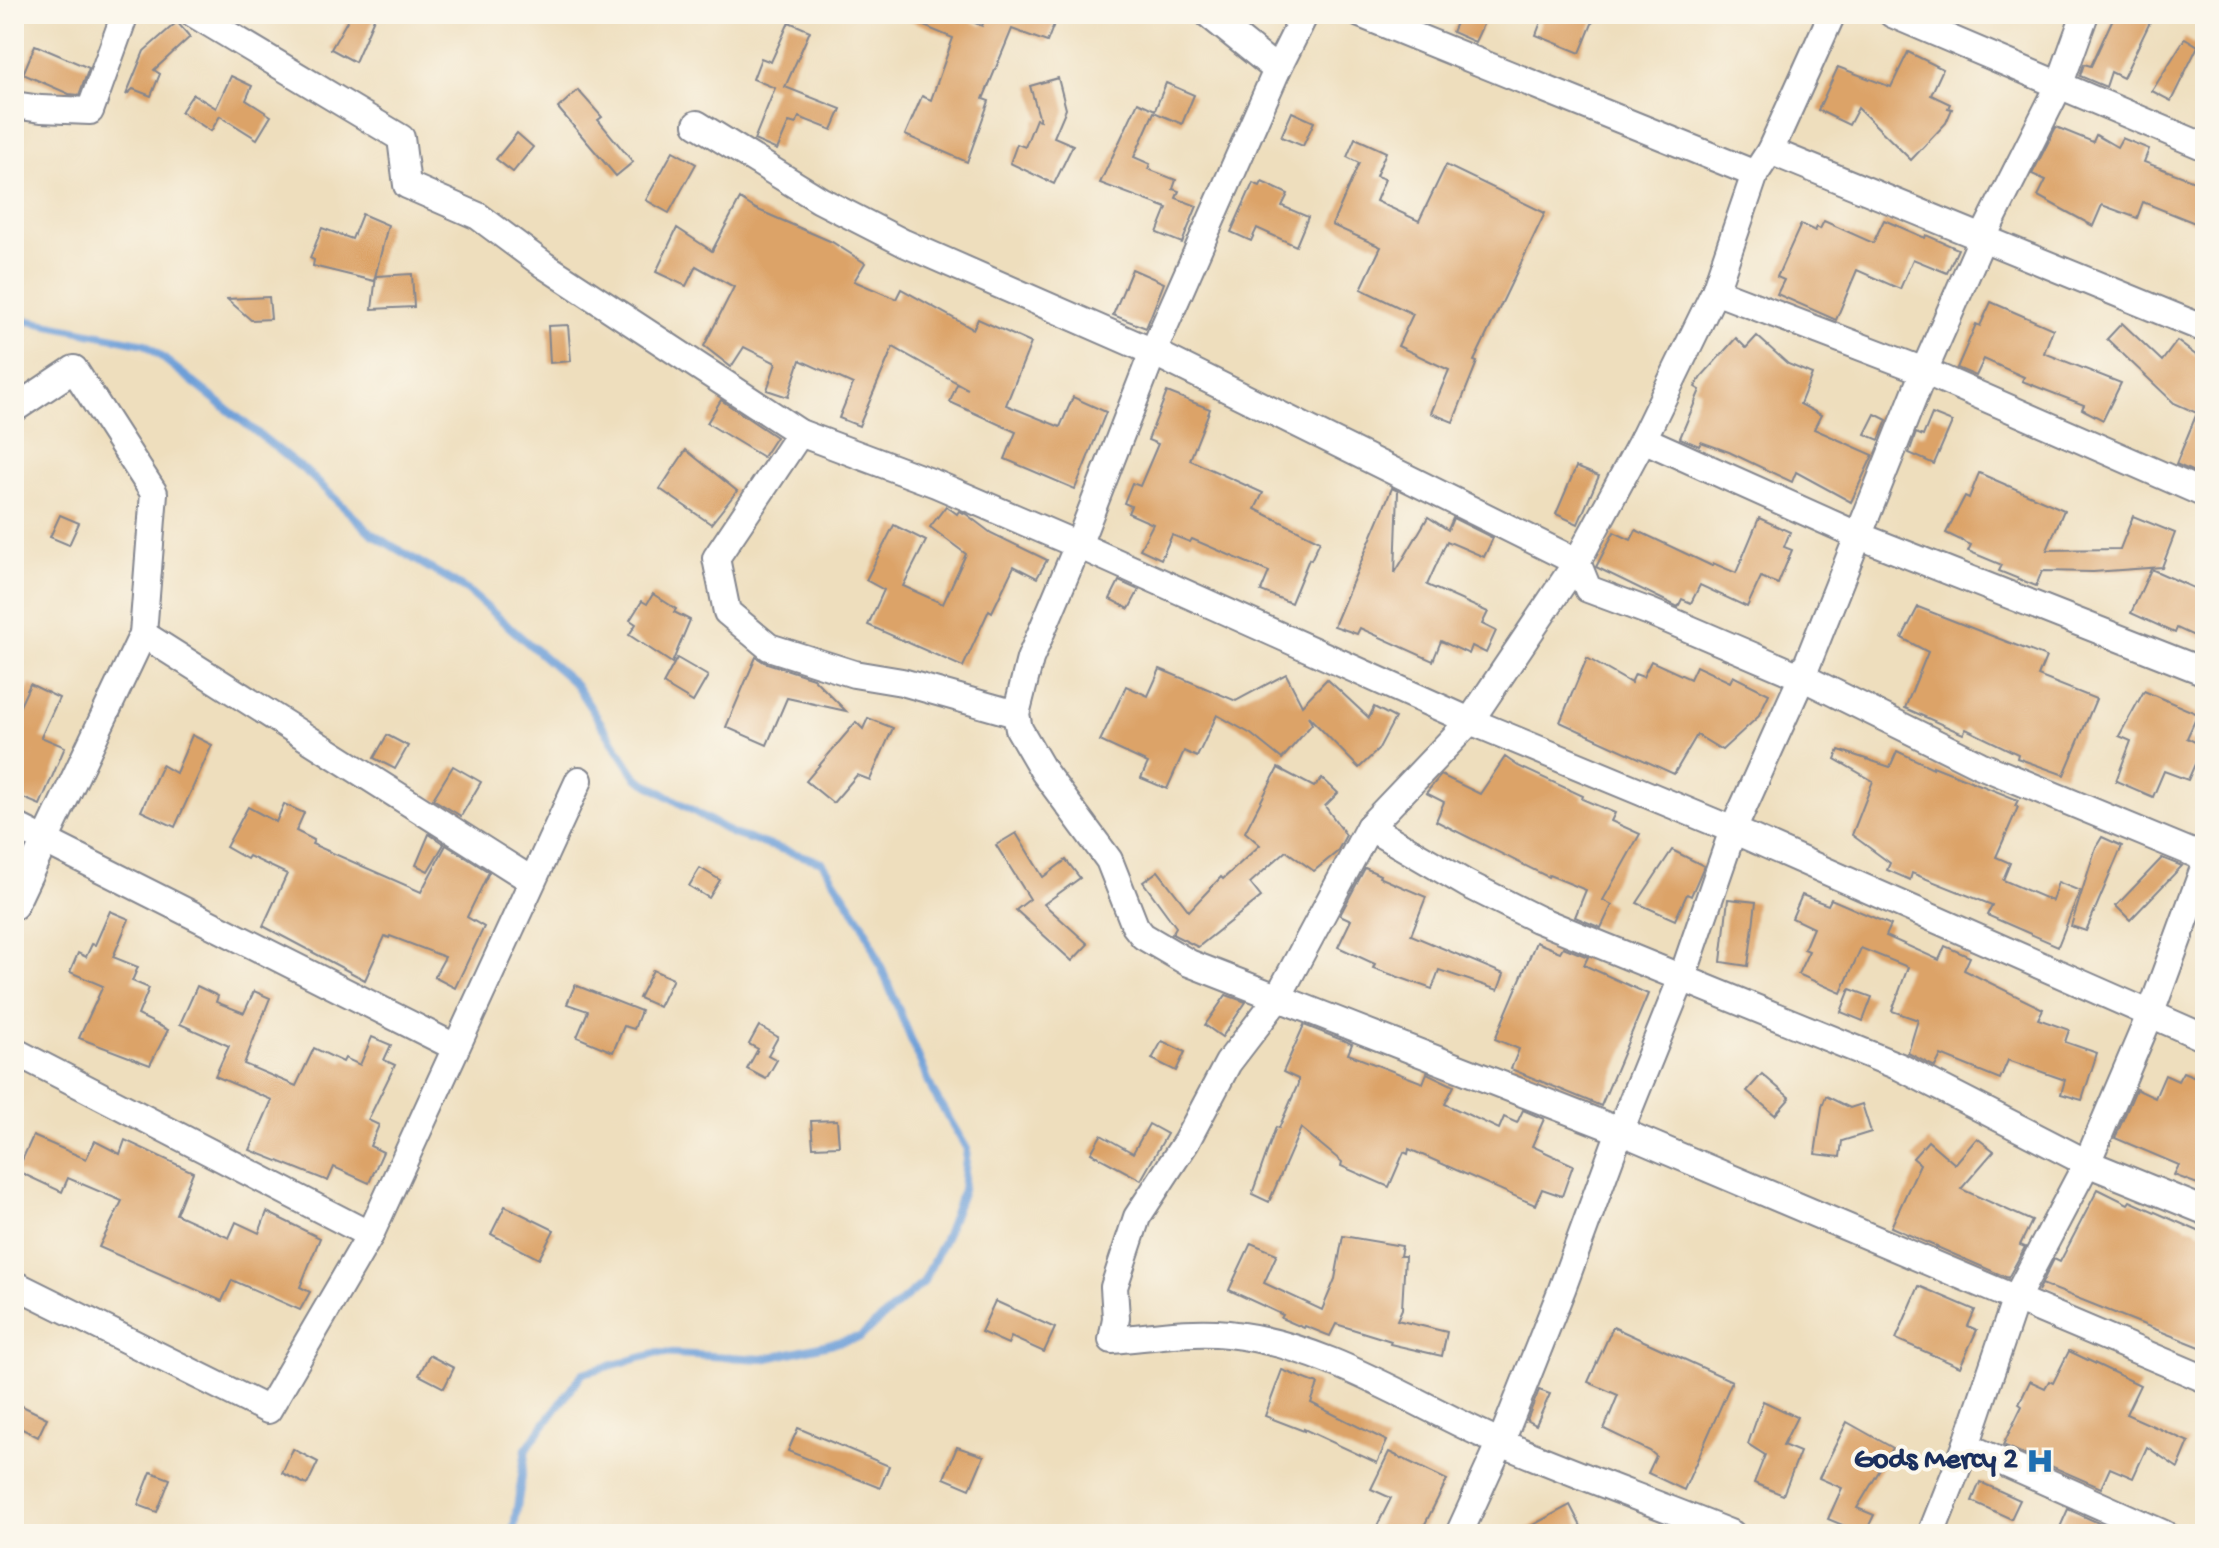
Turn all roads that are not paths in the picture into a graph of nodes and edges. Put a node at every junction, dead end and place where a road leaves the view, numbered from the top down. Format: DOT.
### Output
graph roads {
  1 [pos="125,14"];
  2 [pos="194,14"];
  3 [pos="1208,14"];
  4 [pos="1305,14"];
  5 [pos="1360,14"];
  6 [pos="1832,14"];
  7 [pos="1892,14"];
  8 [pos="2085,14"];
  9 [pos="1277,70"];
  10 [pos="2059,86"];
  11 [pos="14,105"];
  12 [pos="697,124"];
  13 [pos="2205,147"];
  14 [pos="1770,151"];
  15 [pos="1755,174"];
  16 [pos="1983,237"];
  17 [pos="1715,291"];
  18 [pos="2205,329"];
  19 [pos="1153,352"];
  20 [pos="1924,371"];
  21 [pos="14,409"];
  22 [pos="800,433"];
  23 [pos="1643,439"];
  24 [pos="2205,494"];
  25 [pos="1857,535"];
  26 [pos="1078,545"];
  27 [pos="1577,562"];
  28 [pos="143,634"];
  29 [pos="2205,672"];
  30 [pos="1802,677"];
  31 [pos="1016,714"];
  32 [pos="1470,721"];
  33 [pos="579,780"];
  34 [pos="14,825"];
  35 [pos="1369,827"];
  36 [pos="1733,830"];
  37 [pos="45,840"];
  38 [pos="2205,858"];
  39 [pos="2205,865"];
  40 [pos="531,880"];
  41 [pos="14,906"];
  42 [pos="1682,978"];
  43 [pos="1277,999"];
  44 [pos="2150,1015"];
  45 [pos="2205,1038"];
  46 [pos="455,1047"];
  47 [pos="14,1051"];
  48 [pos="1620,1131"];
  49 [pos="2087,1163"];
  50 [pos="2205,1211"];
  51 [pos="370,1235"];
  52 [pos="14,1284"];
  53 [pos="2016,1298"];
  54 [pos="2205,1379"];
  55 [pos="1501,1442"];
  56 [pos="1966,1446"];
  57 [pos="1459,1534"];
  58 [pos="1732,1534"];
  59 [pos="1931,1534"];
  60 [pos="2164,1534"];
  1 -- 11 [label="street"];
  2 -- 22 [label="street"];
  3 -- 9 [label="street"];
  4 -- 9 [label="street"];
  5 -- 15 [label="street"];
  6 -- 14 [label="street"];
  7 -- 10 [label="street"];
  8 -- 10 [label="street"];
  9 -- 19 [label="street"];
  10 -- 13 [label="street"];
  10 -- 16 [label="street"];
  12 -- 19 [label="street"];
  14 -- 15 [label="street"];
  14 -- 16 [label="street"];
  15 -- 17 [label="street"];
  16 -- 18 [label="street"];
  16 -- 20 [label="street"];
  17 -- 20 [label="street"];
  17 -- 23 [label="street"];
  19 -- 26 [label="street"];
  19 -- 27 [label="street"];
  20 -- 24 [label="street"];
  20 -- 25 [label="street"];
  21 -- 28 [label="street"];
  22 -- 26 [label="street"];
  22 -- 31 [label="street"];
  23 -- 25 [label="street"];
  23 -- 27 [label="street"];
  25 -- 29 [label="street"];
  25 -- 30 [label="street"];
  26 -- 31 [label="street"];
  26 -- 32 [label="street"];
  27 -- 30 [label="street"];
  27 -- 32 [label="street"];
  28 -- 37 [label="street"];
  28 -- 40 [label="street"];
  30 -- 36 [label="street"];
  30 -- 38 [label="street"];
  31 -- 43 [label="street"];
  32 -- 35 [label="street"];
  32 -- 36 [label="street"];
  33 -- 40 [label="street"];
  34 -- 37 [label="street"];
  35 -- 42 [label="street"];
  35 -- 43 [label="street"];
  36 -- 42 [label="street"];
  36 -- 44 [label="street"];
  37 -- 41 [label="street"];
  37 -- 46 [label="street"];
  39 -- 44 [label="street"];
  40 -- 46 [label="street"];
  42 -- 48 [label="street"];
  42 -- 49 [label="street"];
  43 -- 48 [label="street"];
  43 -- 55 [label="street"];
  44 -- 45 [label="street"];
  44 -- 49 [label="street"];
  46 -- 51 [label="street"];
  47 -- 51 [label="street"];
  48 -- 53 [label="street"];
  48 -- 55 [label="street"];
  49 -- 50 [label="street"];
  49 -- 53 [label="street"];
  51 -- 52 [label="street"];
  53 -- 54 [label="street"];
  53 -- 56 [label="street"];
  55 -- 57 [label="street"];
  55 -- 58 [label="street"];
  56 -- 59 [label="street"];
  56 -- 60 [label="street"];
}
